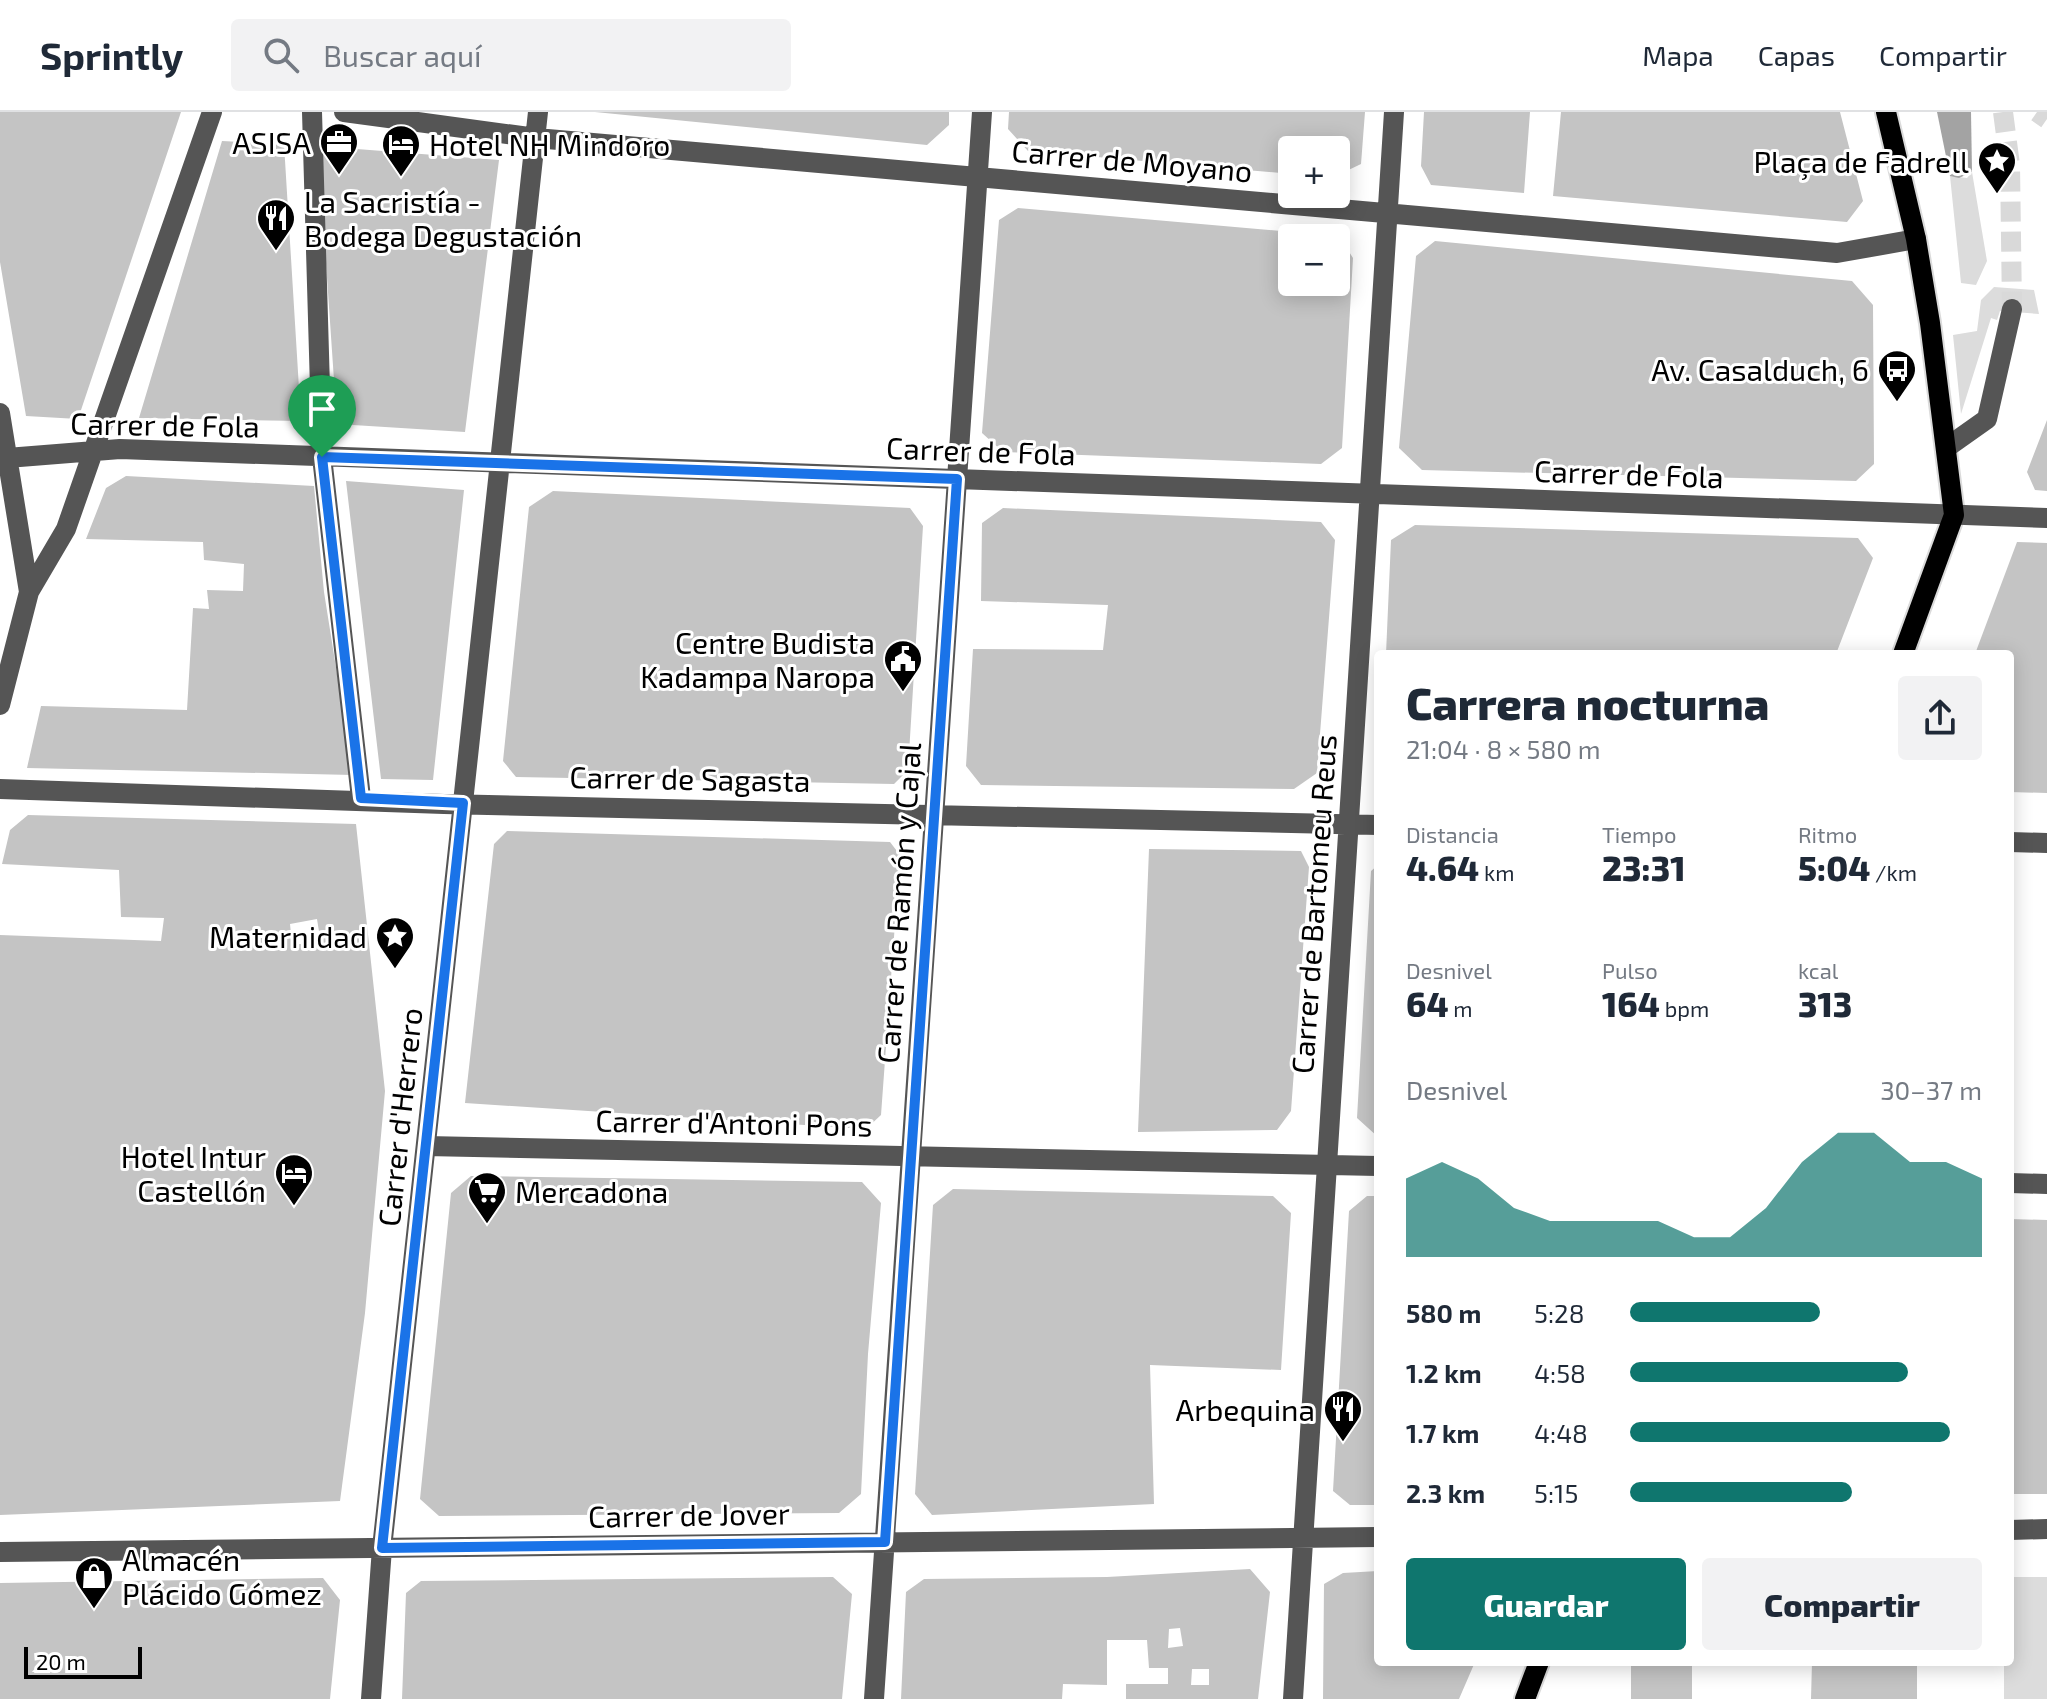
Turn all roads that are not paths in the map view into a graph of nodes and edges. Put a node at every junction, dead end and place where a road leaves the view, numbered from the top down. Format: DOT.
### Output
graph roads {
  1 [pos="212,112"];
  2 [pos="312,112"];
  3 [pos="344,112"];
  4 [pos="538,112"];
  5 [pos="982,112"];
  6 [pos="1394,112"];
  7 [pos="1886,112"];
  8 [pos="536,138"];
  9 [pos="977,177"];
  10 [pos="1387,213"];
  11 [pos="1916,239"];
  12 [pos="2012,309"];
  13 [pos="0,413"];
  14 [pos="1946,448"];
  15 [pos="94,449"];
  16 [pos="322,457"];
  17 [pos="7,458"];
  18 [pos="499,463"];
  19 [pos="957,479"];
  20 [pos="1370,494"];
  21 [pos="1954,515"];
  22 [pos="2047,518"];
  23 [pos="29,592"];
  24 [pos="1904,650"];
  25 [pos="0,705"];
  26 [pos="0,789"];
  27 [pos="361,798"];
  28 [pos="463,803"];
  29 [pos="934,814"];
  30 [pos="1349,824"];
  31 [pos="1374,825"];
  32 [pos="2014,842"];
  33 [pos="2047,843"];
  34 [pos="426,1146"];
  35 [pos="911,1156"];
  36 [pos="1327,1165"];
  37 [pos="1374,1166"];
  38 [pos="2014,1183"];
  39 [pos="2047,1184"];
  40 [pos="2047,1529"];
  41 [pos="2014,1530"];
  42 [pos="1374,1537"];
  43 [pos="1303,1538"];
  44 [pos="885,1542"];
  45 [pos="382,1548"];
  46 [pos="0,1552"];
  47 [pos="1537,1666"];
  48 [pos="371,1699"];
  49 [pos="874,1699"];
  50 [pos="1293,1699"];
  51 [pos="1525,1699"];
  1 -- 15 [label="street"];
  2 -- 16 [label="street"];
  3 -- 8 [label="street, Carrer de Moyano"];
  4 -- 8 [label="street, Carrer d'Herrero"];
  5 -- 9 [label="street, Carrer de Ramón y Cajal"];
  6 -- 10 [label="street, Carrer de Bartomeu Reus"];
  7 -- 11 [label="main road"];
  8 -- 9 [label="street, Carrer de Moyano"];
  8 -- 18 [label="street, Carrer d'Herrero"];
  9 -- 10 [label="street, Carrer de Moyano"];
  9 -- 19 [label="street, Carrer de Ramón y Cajal"];
  10 -- 11 [label="street, Carrer de Moyano"];
  10 -- 20 [label="street, Carrer de Bartomeu Reus"];
  11 -- 14 [label="main road"];
  12 -- 14 [label="street"];
  13 -- 17 [label="street"];
  14 -- 21 [label="main road"];
  15 -- 16 [label="street, Carrer de Fola"];
  15 -- 17 [label="street, Carrer de Fola"];
  15 -- 23 [label="street"];
  16 -- 18 [label="street, Carrer de Fola"];
  16 -- 27 [label="street"];
  17 -- 23 [label="street"];
  18 -- 19 [label="street, Carrer de Fola"];
  18 -- 28 [label="street, Carrer d'Herrero"];
  19 -- 20 [label="street, Carrer de Fola"];
  19 -- 29 [label="street, Carrer de Ramón y Cajal"];
  20 -- 21 [label="street, Carrer de Fola"];
  20 -- 30 [label="street, Carrer de Bartomeu Reus"];
  21 -- 22 [label="street, Carrer de Fola"];
  21 -- 24 [label="main road"];
  23 -- 25 [label="street"];
  26 -- 27 [label="street, Carrer de Sagasta"];
  27 -- 28 [label="street, Carrer de Sagasta"];
  28 -- 29 [label="street, Carrer de Sagasta"];
  28 -- 34 [label="street, Carrer d'Herrero"];
  29 -- 30 [label="street, Carrer de Sagasta"];
  29 -- 35 [label="street, Carrer de Ramón y Cajal"];
  30 -- 31 [label="street, Carrer de Sagasta"];
  30 -- 36 [label="street, Carrer de Bartomeu Reus"];
  32 -- 33 [label="street"];
  34 -- 35 [label="street, Carrer d'Antoni Pons"];
  34 -- 45 [label="street, Carrer d'Herrero"];
  35 -- 36 [label="street, Carrer d'Antoni Pons"];
  35 -- 44 [label="street, Carrer de Ramón y Cajal"];
  36 -- 37 [label="street, Carrer d'Antoni Pons"];
  36 -- 43 [label="street, Carrer de Bartomeu Reus"];
  38 -- 39 [label="street"];
  40 -- 41 [label="street"];
  42 -- 43 [label="street, Carrer de Jover"];
  43 -- 44 [label="street, Carrer de Jover"];
  43 -- 50 [label="street, Carrer de Bartomeu Reus"];
  44 -- 45 [label="street, Carrer de Jover"];
  44 -- 49 [label="street, Carrer de Ramón y Cajal"];
  45 -- 46 [label="street, Carrer de Jover"];
  45 -- 48 [label="street, Carrer d'Herrero"];
  47 -- 51 [label="main road"];
}
